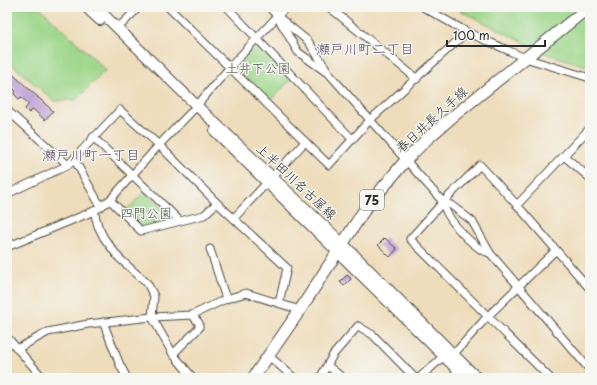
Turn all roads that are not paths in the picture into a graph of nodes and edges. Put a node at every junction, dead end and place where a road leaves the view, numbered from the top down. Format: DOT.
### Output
graph roads {
  1 [pos="86,7"];
  2 [pos="96,7"];
  3 [pos="139,7"];
  4 [pos="168,7"];
  5 [pos="227,7"];
  6 [pos="269,7"];
  7 [pos="286,7"];
  8 [pos="329,7"];
  9 [pos="423,7"];
  10 [pos="589,7"];
  11 [pos="277,16"];
  12 [pos="118,28"];
  13 [pos="467,32"];
  14 [pos="257,38"];
  15 [pos="527,56"];
  16 [pos="230,67"];
  17 [pos="331,76"];
  18 [pos="590,78"];
  19 [pos="417,79"];
  20 [pos="195,108"];
  21 [pos="8,113"];
  22 [pos="370,120"];
  23 [pos="590,128"];
  24 [pos="93,137"];
  25 [pos="352,139"];
  26 [pos="305,142"];
  27 [pos="159,145"];
  28 [pos="564,156"];
  29 [pos="74,159"];
  30 [pos="406,160"];
  31 [pos="68,165"];
  32 [pos="132,174"];
  33 [pos="590,178"];
  34 [pos="270,180"];
  35 [pos="8,192"];
  36 [pos="110,200"];
  37 [pos="443,202"];
  38 [pos="217,203"];
  39 [pos="517,205"];
  40 [pos="101,207"];
  41 [pos="94,211"];
  42 [pos="234,218"];
  43 [pos="180,221"];
  44 [pos="7,247"];
  45 [pos="340,248"];
  46 [pos="210,249"];
  47 [pos="556,250"];
  48 [pos="490,253"];
  49 [pos="519,287"];
  50 [pos="590,289"];
  51 [pos="226,299"];
  52 [pos="279,303"];
  53 [pos="300,310"];
  54 [pos="192,315"];
  55 [pos="152,317"];
  56 [pos="487,317"];
  57 [pos="103,322"];
  58 [pos="7,337"];
  59 [pos="18,349"];
  60 [pos="173,354"];
  61 [pos="448,355"];
  62 [pos="269,356"];
  63 [pos="328,366"];
  64 [pos="590,370"];
  65 [pos="590,375"];
  66 [pos="43,378"];
  67 [pos="128,378"];
  68 [pos="193,378"];
  69 [pos="253,378"];
  70 [pos="294,378"];
  71 [pos="320,378"];
  72 [pos="343,378"];
  73 [pos="415,378"];
  74 [pos="419,378"];
  75 [pos="466,378"];
  76 [pos="477,378"];
  77 [pos="550,378"];
  78 [pos="586,378"];
  1 -- 20 [label="main road, 上半田川名古屋線"];
  2 -- 12 [label="main road, 上半田川名古屋線"];
  3 -- 12 [label="street"];
  4 -- 16 [label="street"];
  5 -- 14 [label="street"];
  6 -- 11 [label="street"];
  7 -- 11 [label="street"];
  8 -- 19 [label="street"];
  9 -- 13 [label="street"];
  10 -- 15 [label="main road, 春日井長久手線 / 75"];
  11 -- 14 [label="street"];
  11 -- 17 [label="street"];
  11 -- 17 [label="street"];
  12 -- 20 [label="main road, 上半田川名古屋線"];
  13 -- 15 [label="street"];
  13 -- 19 [label="street"];
  14 -- 16 [label="street"];
  14 -- 25 [label="street"];
  15 -- 18 [label="street"];
  15 -- 30 [label="main road, 春日井長久手線 / 75"];
  16 -- 20 [label="street"];
  16 -- 26 [label="street"];
  17 -- 22 [label="street"];
  19 -- 22 [label="street"];
  20 -- 27 [label="street"];
  20 -- 34 [label="main road, 上半田川名古屋線"];
  21 -- 31 [label="street"];
  22 -- 25 [label="street"];
  22 -- 30 [label="street"];
  23 -- 28 [label="street"];
  24 -- 27 [label="street"];
  24 -- 29 [label="street"];
  24 -- 32 [label="street"];
  25 -- 26 [label="street"];
  26 -- 34 [label="street"];
  27 -- 32 [label="street"];
  27 -- 38 [label="street"];
  28 -- 33 [label="street"];
  28 -- 39 [label="street"];
  29 -- 31 [label="street"];
  29 -- 40 [label="street"];
  30 -- 37 [label="street"];
  30 -- 45 [label="main road, 春日井長久手線 / 75"];
  31 -- 35 [label="street"];
  32 -- 36 [label="street"];
  32 -- 43 [label="street"];
  34 -- 42 [label="street"];
  34 -- 45 [label="main road, 上半田川名古屋線"];
  36 -- 40 [label="street"];
  36 -- 43 [label="street"];
  37 -- 39 [label="street"];
  37 -- 48 [label="street"];
  37 -- 48 [label="street"];
  37 -- 56 [label="street"];
  38 -- 42 [label="street"];
  38 -- 43 [label="street"];
  39 -- 47 [label="street"];
  40 -- 41 [label="street"];
  41 -- 44 [label="street"];
  41 -- 55 [label="street"];
  42 -- 52 [label="street"];
  45 -- 53 [label="main road, 春日井長久手線 / 75"];
  45 -- 61 [label="main road, 上半田川名古屋線"];
  46 -- 51 [label="street"];
  47 -- 49 [label="street"];
  47 -- 50 [label="street"];
  48 -- 49 [label="street"];
  49 -- 56 [label="street"];
  49 -- 64 [label="street"];
  51 -- 52 [label="street"];
  51 -- 54 [label="street"];
  52 -- 53 [label="street"];
  53 -- 62 [label="main road, 春日井長久手線 / 75"];
  54 -- 55 [label="street"];
  54 -- 60 [label="street"];
  55 -- 57 [label="street"];
  55 -- 60 [label="street"];
  56 -- 61 [label="street"];
  56 -- 77 [label="street"];
  57 -- 59 [label="street"];
  57 -- 67 [label="street"];
  58 -- 59 [label="street"];
  59 -- 66 [label="street"];
  60 -- 68 [label="street"];
  61 -- 74 [label="street"];
  61 -- 75 [label="main road, 上半田川名古屋線"];
  61 -- 76 [label="main road, 上半田川名古屋線"];
  62 -- 69 [label="main road, 春日井長久手線 / 75"];
  62 -- 70 [label="street"];
  63 -- 71 [label="street"];
  63 -- 72 [label="street"];
  63 -- 73 [label="street"];
  65 -- 78 [label="street"];
}
